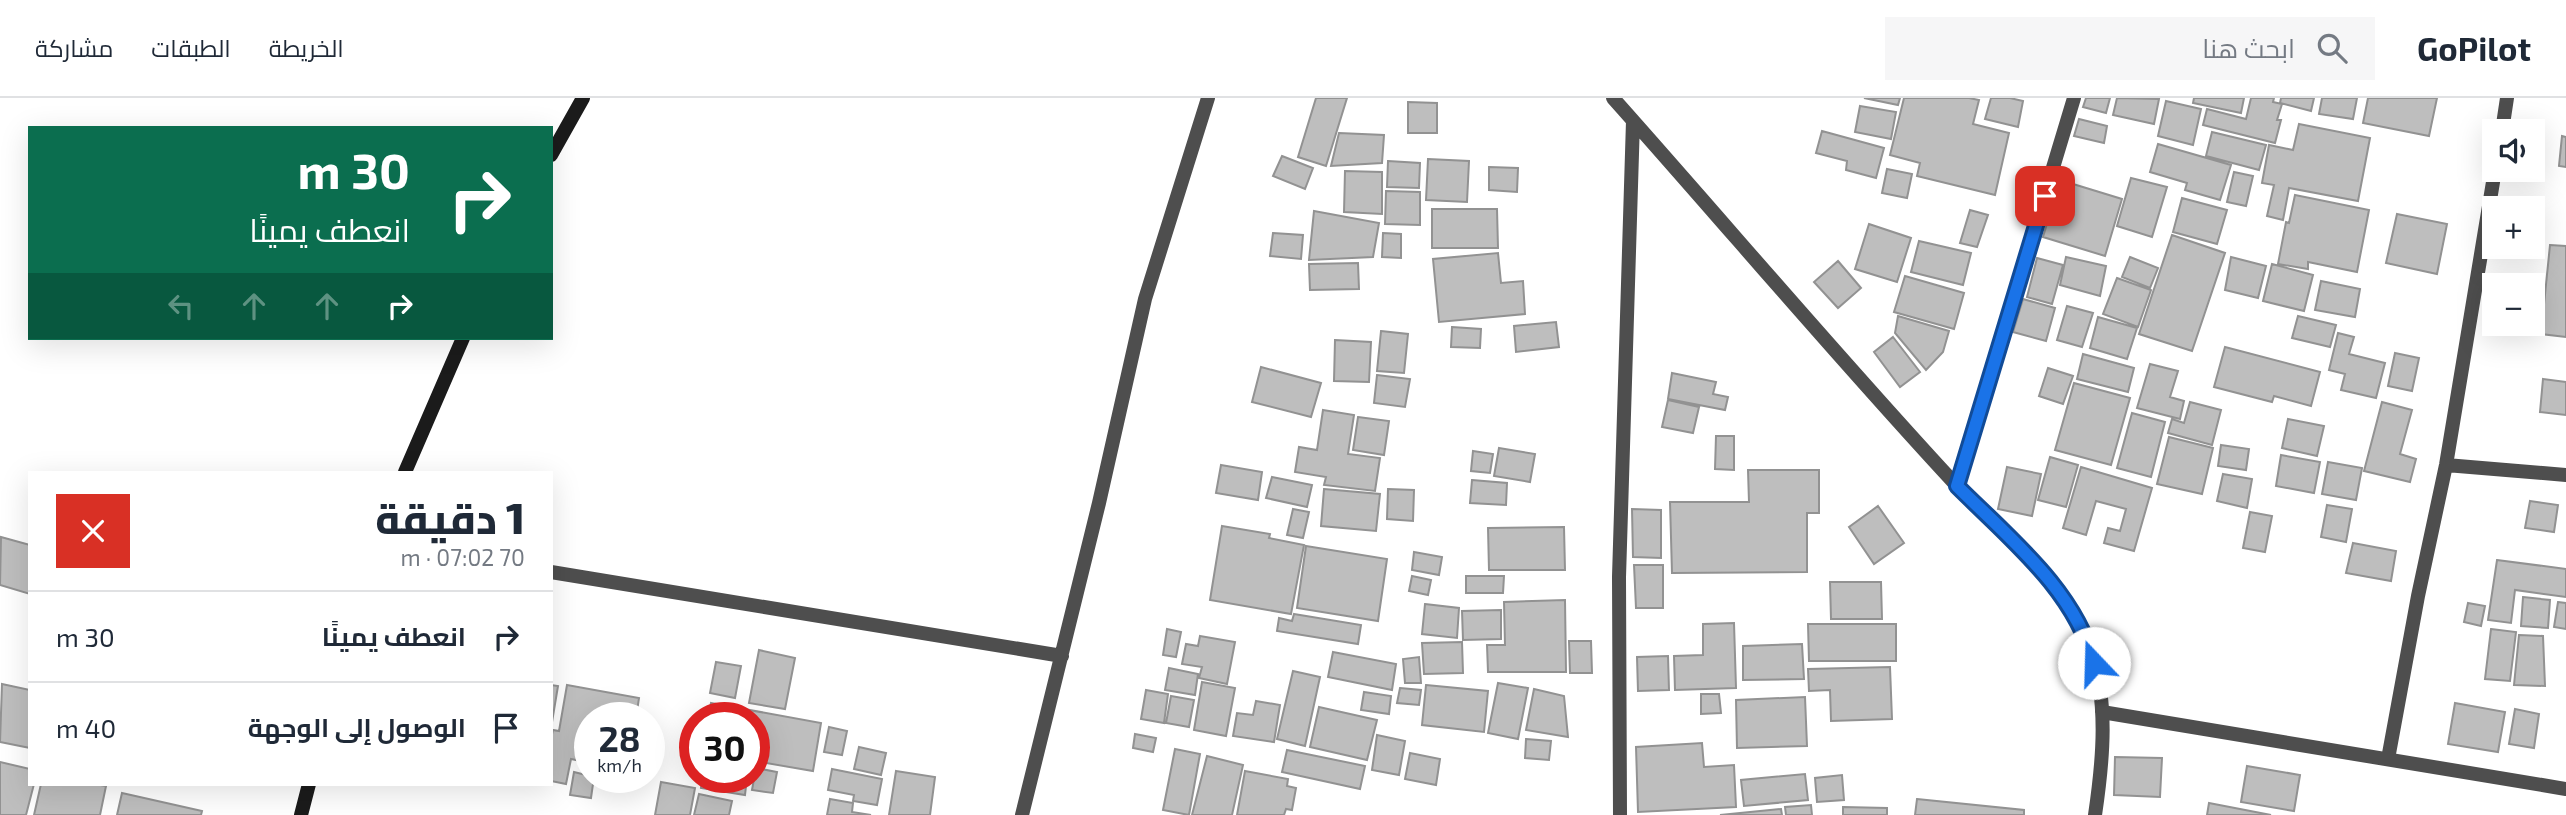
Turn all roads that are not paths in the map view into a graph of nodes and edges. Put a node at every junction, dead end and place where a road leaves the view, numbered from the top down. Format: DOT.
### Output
graph roads {
  1 [pos="583,98"];
  2 [pos="1208,98"];
  3 [pos="1613,98"];
  4 [pos="2074,98"];
  5 [pos="2507,98"];
  6 [pos="2504,119"];
  7 [pos="1633,121"];
  8 [pos="553,151"];
  9 [pos="2493,182"];
  10 [pos="462,340"];
  11 [pos="2446,465"];
  12 [pos="405,471"];
  13 [pos="2566,475"];
  14 [pos="1957,486"];
  15 [pos="553,572"];
  16 [pos="1062,656"];
  17 [pos="2102,712"];
  18 [pos="2388,759"];
  19 [pos="308,786"];
  20 [pos="2566,789"];
  21 [pos="300,815"];
  22 [pos="1022,815"];
  23 [pos="1620,815"];
  24 [pos="2095,815"];
  1 -- 8 [label="main road"];
  2 -- 16 [label="street"];
  3 -- 7 [label="street"];
  4 -- 14 [label="street"];
  5 -- 6 [label="street"];
  7 -- 14 [label="street"];
  7 -- 23 [label="street"];
  9 -- 11 [label="street"];
  10 -- 12 [label="main road"];
  11 -- 13 [label="street"];
  11 -- 18 [label="street"];
  14 -- 17 [label="street"];
  15 -- 16 [label="street"];
  16 -- 22 [label="street"];
  17 -- 18 [label="street"];
  17 -- 24 [label="street"];
  18 -- 20 [label="street"];
  19 -- 21 [label="main road"];
}
